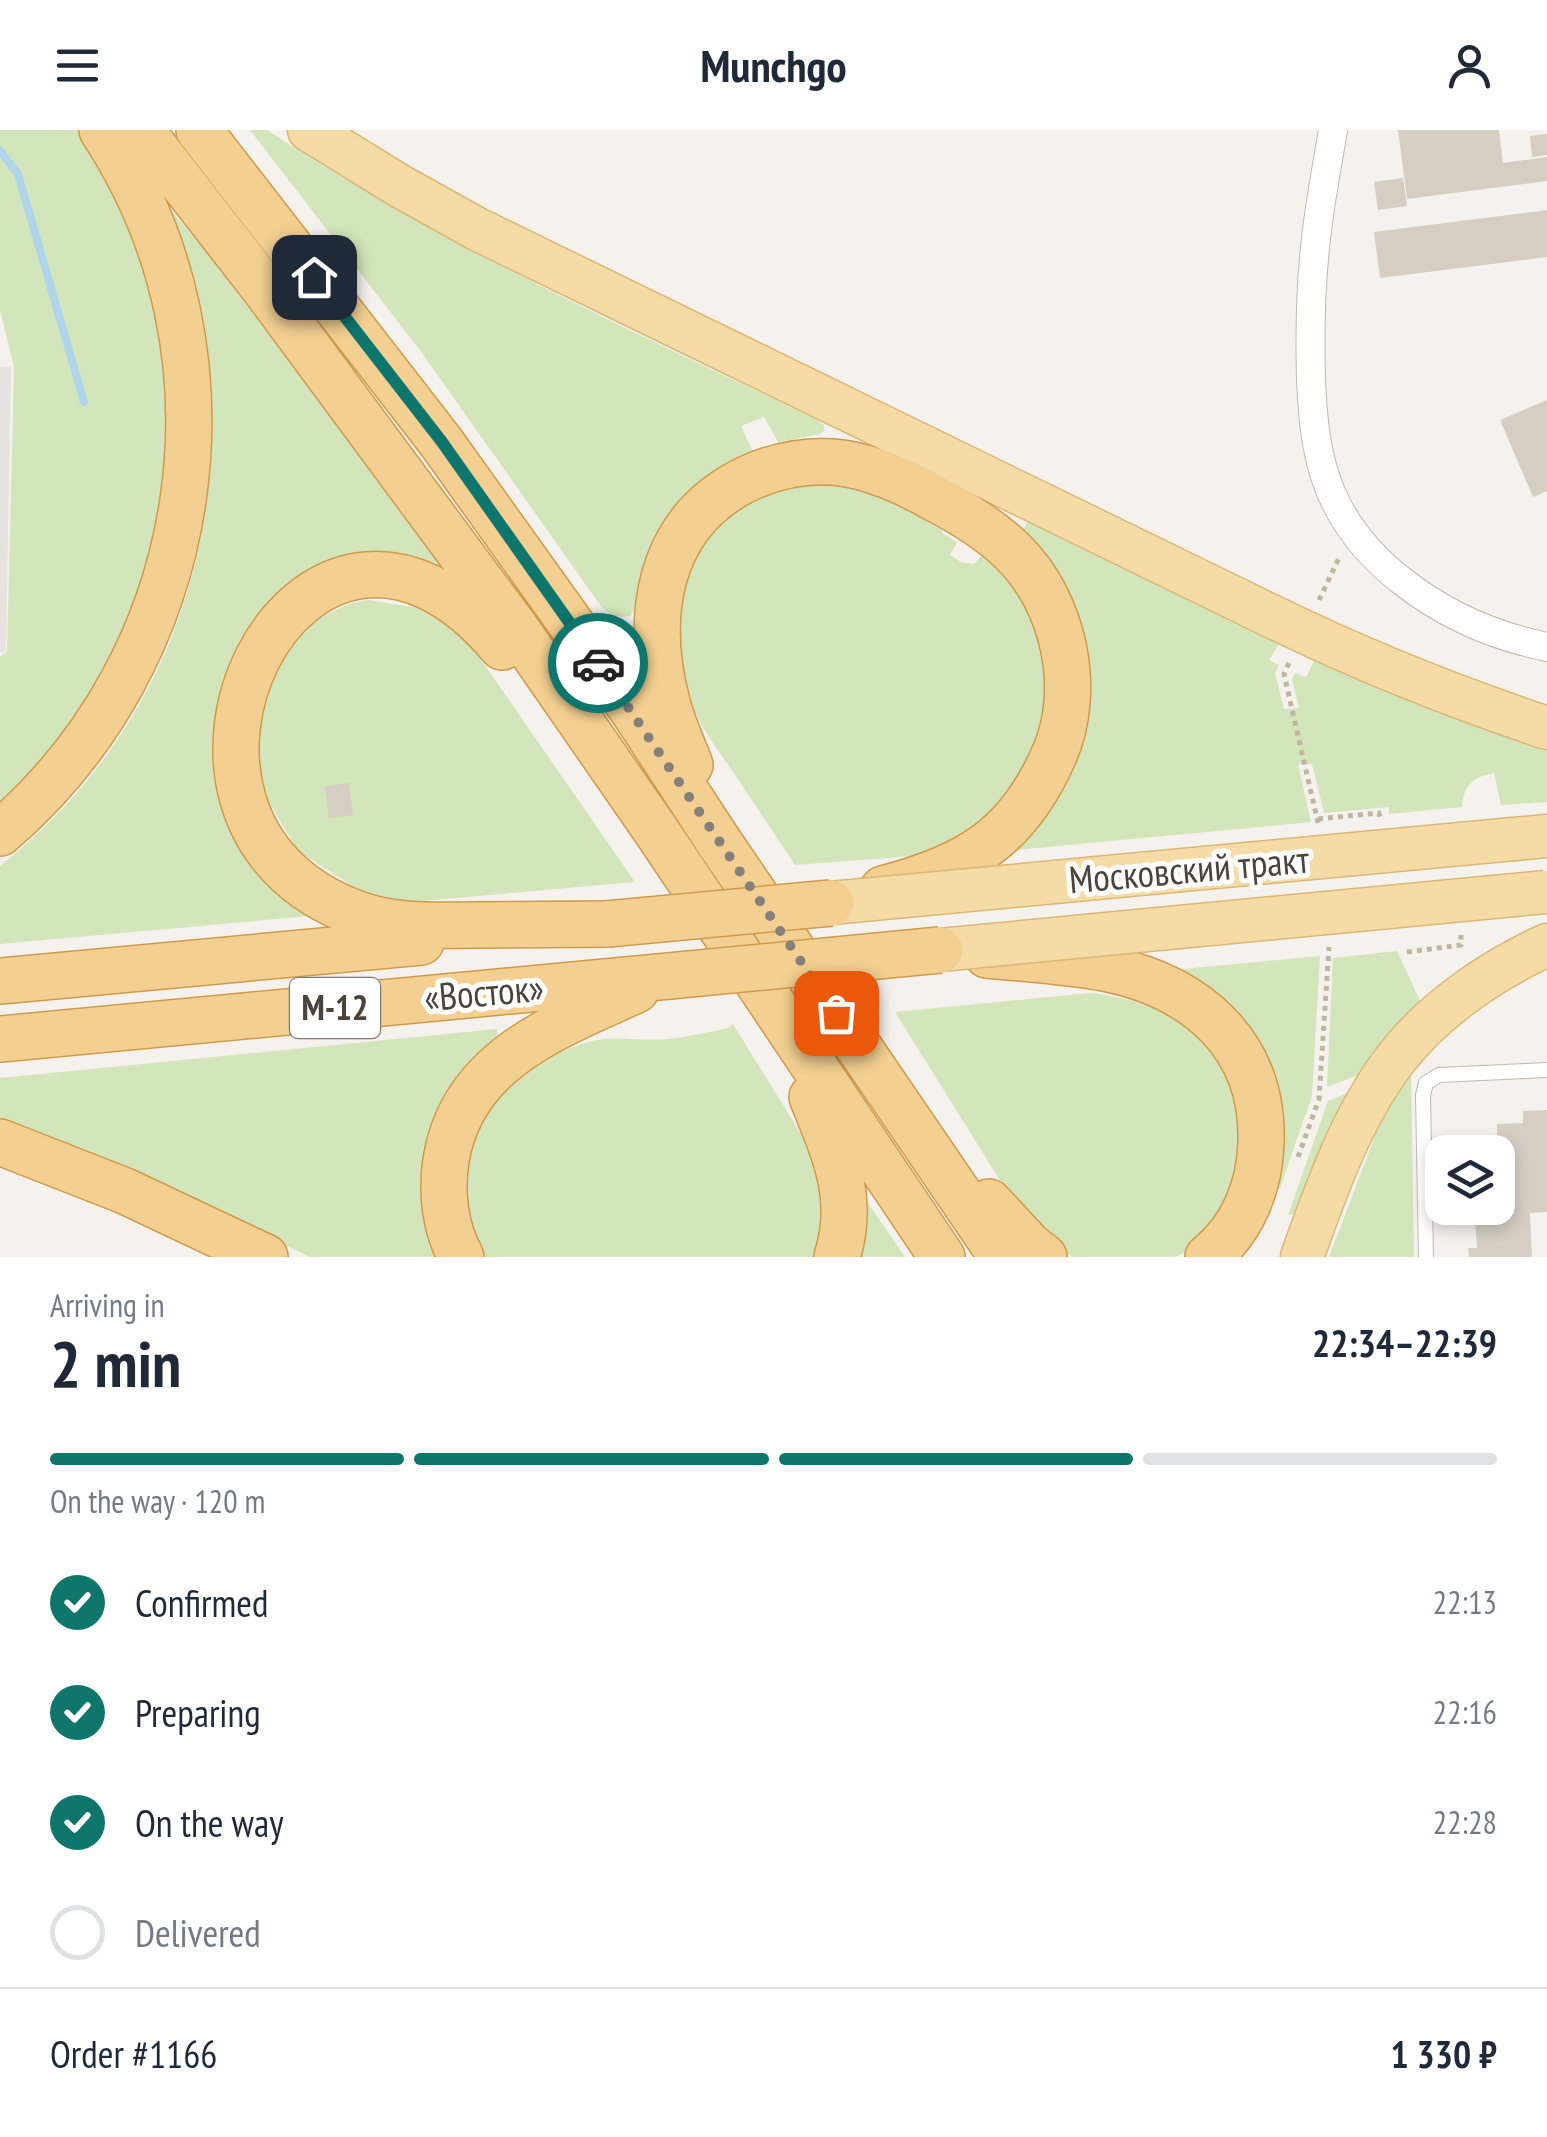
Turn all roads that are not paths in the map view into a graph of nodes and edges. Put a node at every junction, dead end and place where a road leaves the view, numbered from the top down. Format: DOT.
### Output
graph roads {
  1 [pos="102,130"];
  2 [pos="141,130"];
  3 [pos="199,130"];
  4 [pos="309,130"];
  5 [pos="1333,130"];
  6 [pos="1547,647"];
  7 [pos="1547,728"];
  8 [pos="657,832"];
  9 [pos="0,833"];
  10 [pos="1531,837"];
  11 [pos="719,842"];
  12 [pos="1546,892"];
  13 [pos="830,903"];
  14 [pos="607,924"];
  15 [pos="1547,945"];
  16 [pos="940,950"];
  17 [pos="670,976"];
  18 [pos="0,981"];
  19 [pos="780,1016"];
  20 [pos="0,1040"];
  21 [pos="1547,1070"];
  22 [pos="898,1103"];
  23 [pos="0,1142"];
  24 [pos="265,1257"];
  25 [pos="461,1257"];
  26 [pos="836,1257"];
  27 [pos="942,1257"];
  28 [pos="1002,1257"];
  29 [pos="1044,1257"];
  30 [pos="1208,1257"];
  31 [pos="1302,1257"];
  32 [pos="1426,1257"];
  1 -- 9 [label="highway"];
  2 -- 8 [label="highway"];
  3 -- 11 [label="highway"];
  4 -- 7 [label="main road"];
  5 -- 6 [label="street"];
  8 -- 14 [label="highway"];
  8 -- 19 [label="highway"];
  10 -- 13 [label="main road, Московский тракт, bridge"];
  11 -- 13 [label="highway, bridge"];
  11 -- 22 [label="highway"];
  12 -- 16 [label="main road, Московский тракт, bridge"];
  13 -- 14 [label="highway, bridge"];
  14 -- 18 [label="highway"];
  15 -- 31 [label="main road"];
  16 -- 17 [label="highway, «Восток», bridge"];
  16 -- 30 [label="highway, «Восток», bridge"];
  17 -- 20 [label="highway, «Восток» / М-12"];
  17 -- 25 [label="highway"];
  19 -- 26 [label="highway"];
  19 -- 27 [label="highway"];
  21 -- 32 [label="lane"];
  22 -- 28 [label="highway"];
  22 -- 29 [label="highway"];
  23 -- 24 [label="highway"];
}
